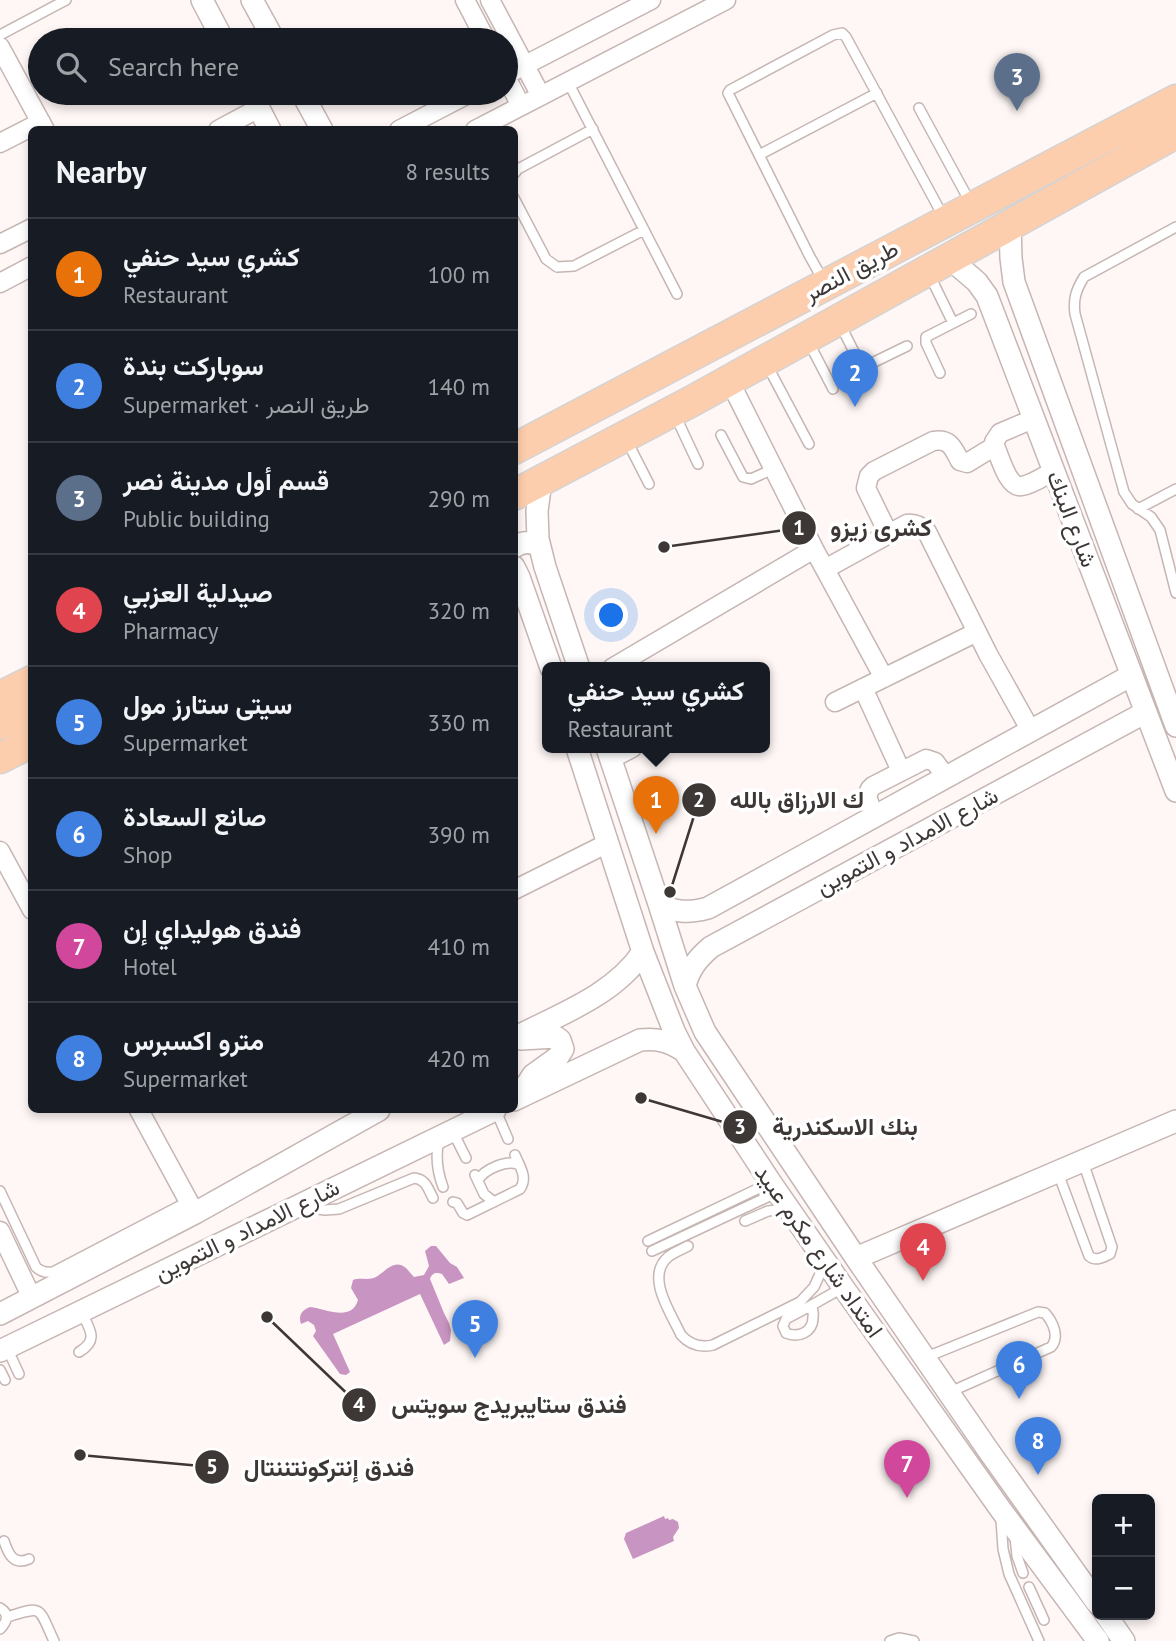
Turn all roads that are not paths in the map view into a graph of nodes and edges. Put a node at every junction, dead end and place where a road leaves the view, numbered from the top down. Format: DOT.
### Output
graph roads {
  1 [pos="66,0"];
  2 [pos="202,0"];
  3 [pos="252,0"];
  4 [pos="465,0"];
  5 [pos="490,0"];
  6 [pos="651,0"];
  7 [pos="726,0"];
  8 [pos="217,28"];
  9 [pos="267,28"];
  10 [pos="480,28"];
  11 [pos="505,28"];
  12 [pos="0,35"];
  13 [pos="0,47"];
  14 [pos="518,54"];
  15 [pos="524,65"];
  16 [pos="518,69"];
  17 [pos="1176,79"];
  18 [pos="568,82"];
  19 [pos="877,93"];
  20 [pos="541,96"];
  21 [pos="28,98"];
  22 [pos="518,100"];
  23 [pos="1176,100"];
  24 [pos="32,105"];
  25 [pos="250,105"];
  26 [pos="258,105"];
  27 [pos="308,105"];
  28 [pos="447,105"];
  29 [pos="521,106"];
  30 [pos="919,108"];
  31 [pos="43,126"];
  32 [pos="228,126"];
  33 [pos="268,126"];
  34 [pos="320,126"];
  35 [pos="407,126"];
  36 [pos="483,126"];
  37 [pos="593,129"];
  38 [pos="28,132"];
  39 [pos="1176,133"];
  40 [pos="0,143"];
  41 [pos="1176,154"];
  42 [pos="759,155"];
  43 [pos="518,169"];
  44 [pos="1012,186"];
  45 [pos="518,206"];
  46 [pos="973,207"];
  47 [pos="946,221"];
  48 [pos="1013,223"];
  49 [pos="1176,227"];
  50 [pos="28,230"];
  51 [pos="644,230"];
  52 [pos="0,244"];
  53 [pos="938,264"];
  54 [pos="28,268"];
  55 [pos="0,283"];
  56 [pos="826,284"];
  57 [pos="677,294"];
  58 [pos="1021,303"];
  59 [pos="971,314"];
  60 [pos="994,315"];
  61 [pos="838,320"];
  62 [pos="953,323"];
  63 [pos="806,337"];
  64 [pos="907,346"];
  65 [pos="764,360"];
  66 [pos="940,373"];
  67 [pos="729,380"];
  68 [pos="833,389"];
  69 [pos="672,411"];
  70 [pos="1033,419"];
  71 [pos="722,435"];
  72 [pos="625,436"];
  73 [pos="518,443"];
  74 [pos="809,444"];
  75 [pos="995,446"];
  76 [pos="698,464"];
  77 [pos="773,469"];
  78 [pos="1054,471"];
  79 [pos="541,481"];
  80 [pos="649,484"];
  81 [pos="1176,489"];
  82 [pos="518,493"];
  83 [pos="1138,509"];
  84 [pos="888,533"];
  85 [pos="518,545"];
  86 [pos="540,547"];
  87 [pos="814,549"];
  88 [pos="825,569"];
  89 [pos="518,575"];
  90 [pos="1176,593"];
  91 [pos="977,632"];
  92 [pos="549,662"];
  93 [pos="577,662"];
  94 [pos="622,662"];
  95 [pos="1132,675"];
  96 [pos="884,678"];
  97 [pos="28,683"];
  98 [pos="863,688"];
  99 [pos="1094,696"];
  100 [pos="0,697"];
  101 [pos="1171,698"];
  102 [pos="835,702"];
  103 [pos="28,710"];
  104 [pos="1146,712"];
  105 [pos="0,724"];
  106 [pos="1176,726"];
  107 [pos="1031,731"];
  108 [pos="1109,732"];
  109 [pos="28,744"];
  110 [pos="579,753"];
  111 [pos="609,754"];
  112 [pos="0,758"];
  113 [pos="28,765"];
  114 [pos="901,771"];
  115 [pos="946,777"];
  116 [pos="0,779"];
  117 [pos="1176,791"];
  118 [pos="874,817"];
  119 [pos="608,843"];
  120 [pos="0,851"];
  121 [pos="748,886"];
  122 [pos="518,888"];
  123 [pos="28,903"];
  124 [pos="659,904"];
  125 [pos="764,918"];
  126 [pos="643,952"];
  127 [pos="685,986"];
  128 [pos="518,1036"];
  129 [pos="518,1038"];
  130 [pos="684,1051"];
  131 [pos="518,1096"];
  132 [pos="518,1098"];
  133 [pos="141,1113"];
  134 [pos="365,1113"];
  135 [pos="489,1113"];
  136 [pos="496,1113"];
  137 [pos="1176,1121"];
  138 [pos="446,1133"];
  139 [pos="508,1139"];
  140 [pos="515,1155"];
  141 [pos="466,1158"];
  142 [pos="1083,1160"];
  143 [pos="519,1165"];
  144 [pos="1057,1171"];
  145 [pos="443,1187"];
  146 [pos="0,1191"];
  147 [pos="779,1194"];
  148 [pos="433,1198"];
  149 [pos="306,1202"];
  150 [pos="453,1202"];
  151 [pos="494,1202"];
  152 [pos="192,1207"];
  153 [pos="745,1221"];
  154 [pos="0,1231"];
  155 [pos="650,1246"];
  156 [pos="688,1246"];
  157 [pos="856,1258"];
  158 [pos="825,1261"];
  159 [pos="844,1287"];
  160 [pos="32,1298"];
  161 [pos="812,1305"];
  162 [pos="81,1311"];
  163 [pos="0,1314"];
  164 [pos="3,1349"];
  165 [pos="79,1352"];
  166 [pos="924,1357"];
  167 [pos="19,1374"];
  168 [pos="948,1392"];
  169 [pos="1001,1510"];
  170 [pos="1014,1528"];
  171 [pos="4,1541"];
  172 [pos="29,1559"];
  173 [pos="1023,1573"];
  174 [pos="1029,1587"];
  175 [pos="1092,1596"];
  176 [pos="0,1608"];
  177 [pos="7,1618"];
  178 [pos="1044,1620"];
  179 [pos="1109,1620"];
  180 [pos="0,1629"];
  181 [pos="1096,1639"];
  182 [pos="54,1641"];
  183 [pos="890,1641"];
  184 [pos="914,1641"];
  185 [pos="1039,1641"];
  186 [pos="1124,1641"];
  1 -- 12 [label="lane"];
  2 -- 8 [label="street"];
  3 -- 9 [label="street"];
  4 -- 10 [label="street"];
  5 -- 11 [label="street"];
  6 -- 15 [label="street"];
  7 -- 18 [label="street"];
  13 -- 21 [label="street"];
  14 -- 15 [label="street"];
  15 -- 16 [label="street"];
  15 -- 20 [label="street"];
  17 -- 44 [label="highway, طريق النصر"];
  18 -- 20 [label="street"];
  18 -- 37 [label="lane"];
  19 -- 42 [label="lane"];
  19 -- 42 [label="lane"];
  19 -- 47 [label="lane"];
  20 -- 29 [label="street"];
  22 -- 29 [label="street"];
  23 -- 44 [label="highway"];
  24 -- 31 [label="street"];
  25 -- 32 [label="street"];
  26 -- 33 [label="street"];
  27 -- 34 [label="street"];
  28 -- 35 [label="street"];
  29 -- 36 [label="street"];
  30 -- 46 [label="lane"];
  37 -- 43 [label="lane"];
  37 -- 51 [label="lane"];
  38 -- 40 [label="street"];
  39 -- 48 [label="highway"];
  41 -- 48 [label="highway, طريق النصر"];
  42 -- 56 [label="lane"];
  44 -- 46 [label="highway, طريق النصر"];
  45 -- 51 [label="lane"];
  46 -- 47 [label="highway, طريق النصر"];
  47 -- 56 [label="highway, طريق النصر"];
  48 -- 53 [label="highway, طريق النصر"];
  48 -- 58 [label="street, شارع البنك"];
  49 -- 83 [label="lane"];
  50 -- 52 [label="street"];
  51 -- 57 [label="lane"];
  53 -- 60 [label="street, شارع البنك"];
  53 -- 61 [label="highway, طريق النصر"];
  53 -- 62 [label="lane"];
  54 -- 55 [label="street"];
  56 -- 73 [label="highway, طريق النصر"];
  58 -- 60 [label="street"];
  58 -- 101 [label="street, شارع البنك"];
  59 -- 62 [label="lane"];
  60 -- 70 [label="street, شارع البنك"];
  61 -- 63 [label="highway, طريق النصر"];
  61 -- 64 [label="lane"];
  62 -- 66 [label="lane"];
  63 -- 65 [label="highway, طريق النصر"];
  63 -- 68 [label="lane"];
  65 -- 67 [label="highway, طريق النصر"];
  65 -- 74 [label="lane"];
  67 -- 69 [label="highway, طريق النصر"];
  67 -- 77 [label="street"];
  69 -- 72 [label="highway, طريق النصر"];
  69 -- 76 [label="lane"];
  70 -- 75 [label="street"];
  70 -- 78 [label="street, شارع البنك"];
  71 -- 77 [label="lane"];
  72 -- 79 [label="highway, طريق النصر"];
  72 -- 80 [label="lane"];
  75 -- 78 [label="street"];
  75 -- 84 [label="street"];
  77 -- 87 [label="street"];
  78 -- 95 [label="street, شارع البنك"];
  79 -- 82 [label="highway, طريق النصر"];
  79 -- 86 [label="street"];
  81 -- 83 [label="lane"];
  83 -- 90 [label="lane"];
  84 -- 88 [label="street"];
  84 -- 91 [label="street"];
  85 -- 86 [label="street"];
  86 -- 93 [label="street"];
  87 -- 88 [label="street"];
  87 -- 94 [label="street"];
  88 -- 96 [label="street"];
  89 -- 92 [label="street"];
  91 -- 96 [label="street"];
  91 -- 107 [label="street"];
  95 -- 99 [label="street, شارع الامداد و التموين"];
  95 -- 104 [label="street, شارع البنك"];
  96 -- 98 [label="street"];
  97 -- 100 [label="highway"];
  98 -- 102 [label="street"];
  98 -- 114 [label="street"];
  99 -- 107 [label="street, شارع الامداد و التموين"];
  99 -- 108 [label="street"];
  101 -- 106 [label="street, شارع البنك"];
  103 -- 105 [label="highway"];
  104 -- 108 [label="street, شارع الامداد و التموين"];
  104 -- 117 [label="street, شارع البنك"];
  107 -- 115 [label="street, شارع الامداد و التموين"];
  108 -- 125 [label="street, شارع الامداد و التموين"];
  109 -- 112 [label="highway"];
  110 -- 119 [label="street, امتداد شارع مكرم عبيد"];
  111 -- 124 [label="street, امتداد شارع مكرم عبيد"];
  113 -- 116 [label="highway"];
  114 -- 115 [label="street"];
  114 -- 118 [label="street"];
  115 -- 118 [label="street, شارع الامداد و التموين"];
  118 -- 121 [label="street, شارع الامداد و التموين"];
  119 -- 122 [label="street"];
  119 -- 126 [label="street, امتداد شارع مكرم عبيد"];
  120 -- 123 [label="street"];
  121 -- 124 [label="street, شارع الامداد و التموين"];
  121 -- 125 [label="street"];
  124 -- 127 [label="street, امتداد شارع مكرم عبيد"];
  125 -- 127 [label="street, شارع الامداد و التموين"];
  126 -- 128 [label="street"];
  126 -- 130 [label="street, امتداد شارع مكرم عبيد"];
  127 -- 157 [label="street, امتداد شارع مكرم عبيد"];
  129 -- 131 [label="street"];
  130 -- 132 [label="street"];
  130 -- 147 [label="street, امتداد شارع مكرم عبيد"];
  133 -- 152 [label="street"];
  134 -- 152 [label="street, شارع الامداد و التموين"];
  135 -- 138 [label="street, شارع الامداد و التموين"];
  136 -- 139 [label="lane"];
  137 -- 142 [label="street"];
  138 -- 141 [label="lane"];
  138 -- 145 [label="lane"];
  138 -- 149 [label="street, شارع الامداد و التموين"];
  140 -- 143 [label="lane"];
  142 -- 144 [label="street"];
  142 -- 144 [label="lane"];
  143 -- 151 [label="lane"];
  143 -- 151 [label="lane"];
  144 -- 157 [label="street"];
  146 -- 152 [label="lane"];
  147 -- 153 [label="lane"];
  147 -- 155 [label="lane"];
  147 -- 158 [label="street, امتداد شارع مكرم عبيد"];
  148 -- 149 [label="lane"];
  149 -- 162 [label="street, شارع الامداد و التموين"];
  150 -- 151 [label="lane"];
  152 -- 160 [label="street, شارع الامداد و التموين"];
  154 -- 160 [label="street"];
  156 -- 158 [label="lane"];
  157 -- 166 [label="street, امتداد شارع مكرم عبيد"];
  158 -- 159 [label="street, امتداد شارع مكرم عبيد"];
  159 -- 161 [label="lane"];
  159 -- 169 [label="street, امتداد شارع مكرم عبيد"];
  160 -- 163 [label="street, شارع الامداد و التموين"];
  162 -- 164 [label="street, شارع الامداد و التموين"];
  162 -- 165 [label="lane"];
  164 -- 167 [label="lane"];
  166 -- 168 [label="street, امتداد شارع مكرم عبيد"];
  166 -- 168 [label="lane"];
  168 -- 175 [label="street, امتداد شارع مكرم عبيد"];
  169 -- 170 [label="street, امتداد شارع مكرم عبيد"];
  169 -- 185 [label="lane"];
  170 -- 173 [label="lane"];
  170 -- 181 [label="street, امتداد شارع مكرم عبيد"];
  171 -- 172 [label="lane"];
  174 -- 178 [label="lane"];
  176 -- 177 [label="lane"];
  177 -- 180 [label="lane"];
  177 -- 182 [label="lane"];
  179 -- 186 [label="street"];
  183 -- 184 [label="lane"];
}
